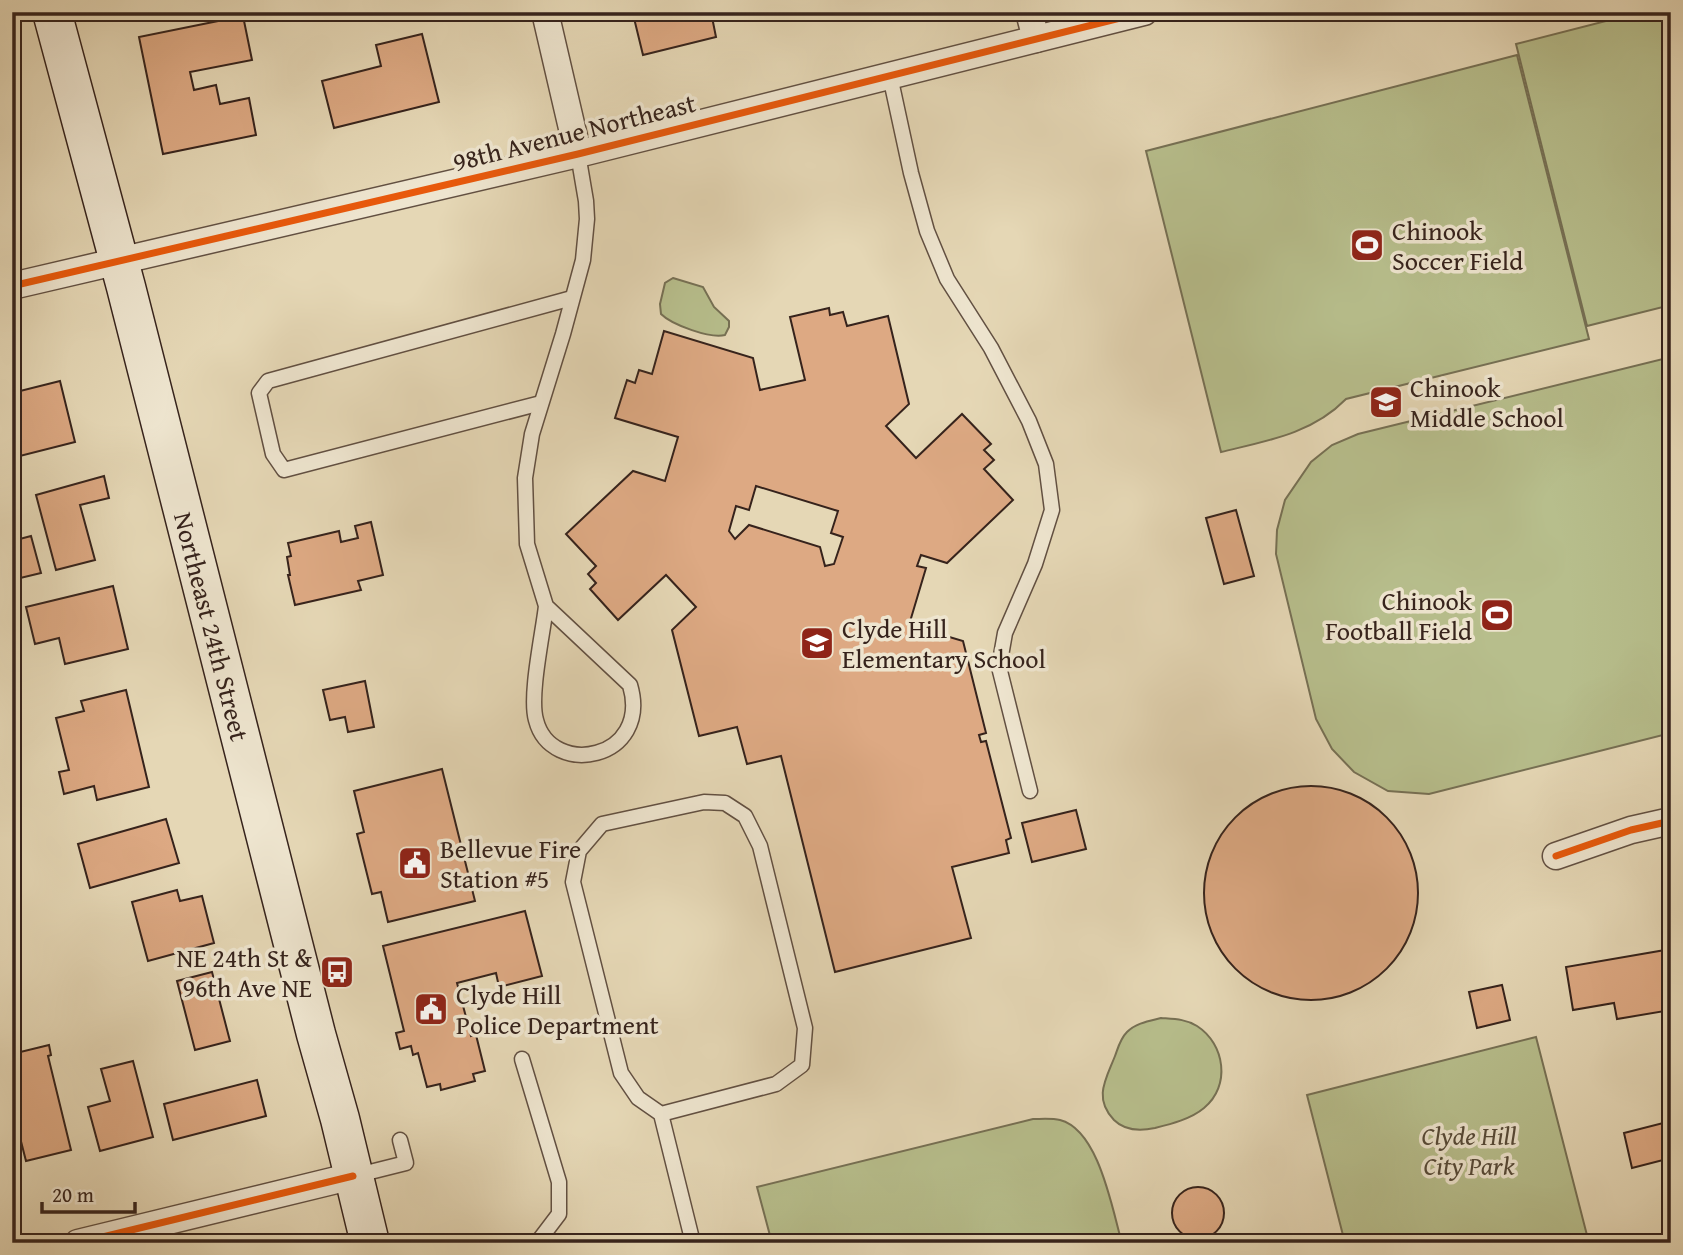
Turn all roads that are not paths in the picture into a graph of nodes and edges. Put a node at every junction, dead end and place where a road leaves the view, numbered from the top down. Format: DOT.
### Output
graph roads {
  1 [pos="51,12"];
  2 [pos="545,12"];
  3 [pos="1029,12"];
  4 [pos="1144,12"];
  5 [pos="1036,39"];
  6 [pos="890,76"];
  7 [pos="578,154"];
  8 [pos="118,261"];
  9 [pos="12,286"];
  10 [pos="572,298"];
  11 [pos="541,403"];
  12 [pos="546,606"];
  13 [pos="1030,791"];
  14 [pos="1671,821"];
  15 [pos="1556,856"];
  16 [pos="522,1059"];
  17 [pos="661,1114"];
  18 [pos="400,1140"];
  19 [pos="353,1176"];
  20 [pos="78,1243"];
  21 [pos="370,1243"];
  22 [pos="537,1243"];
  23 [pos="692,1243"];
  1 -- 8 [label="main road, Northeast 24th Street"];
  2 -- 7 [label="street"];
  3 -- 5 [label="street"];
  4 -- 5 [label="street, 98th Avenue Northeast"];
  5 -- 6 [label="street, 98th Avenue Northeast"];
  6 -- 7 [label="street, 98th Avenue Northeast"];
  6 -- 13 [label="lane"];
  7 -- 8 [label="street, 98th Avenue Northeast"];
  7 -- 10 [label="lane"];
  8 -- 9 [label="street, 98th Avenue Northeast"];
  8 -- 19 [label="main road, Northeast 24th Street"];
  10 -- 11 [label="lane"];
  10 -- 11 [label="lane"];
  11 -- 12 [label="lane"];
  12 -- 12 [label="lane"];
  14 -- 15 [label="street"];
  16 -- 22 [label="lane"];
  17 -- 17 [label="lane"];
  17 -- 23 [label="lane"];
  18 -- 19 [label="lane"];
  19 -- 20 [label="street"];
  19 -- 21 [label="main road, Northeast 24th Street"];
}
